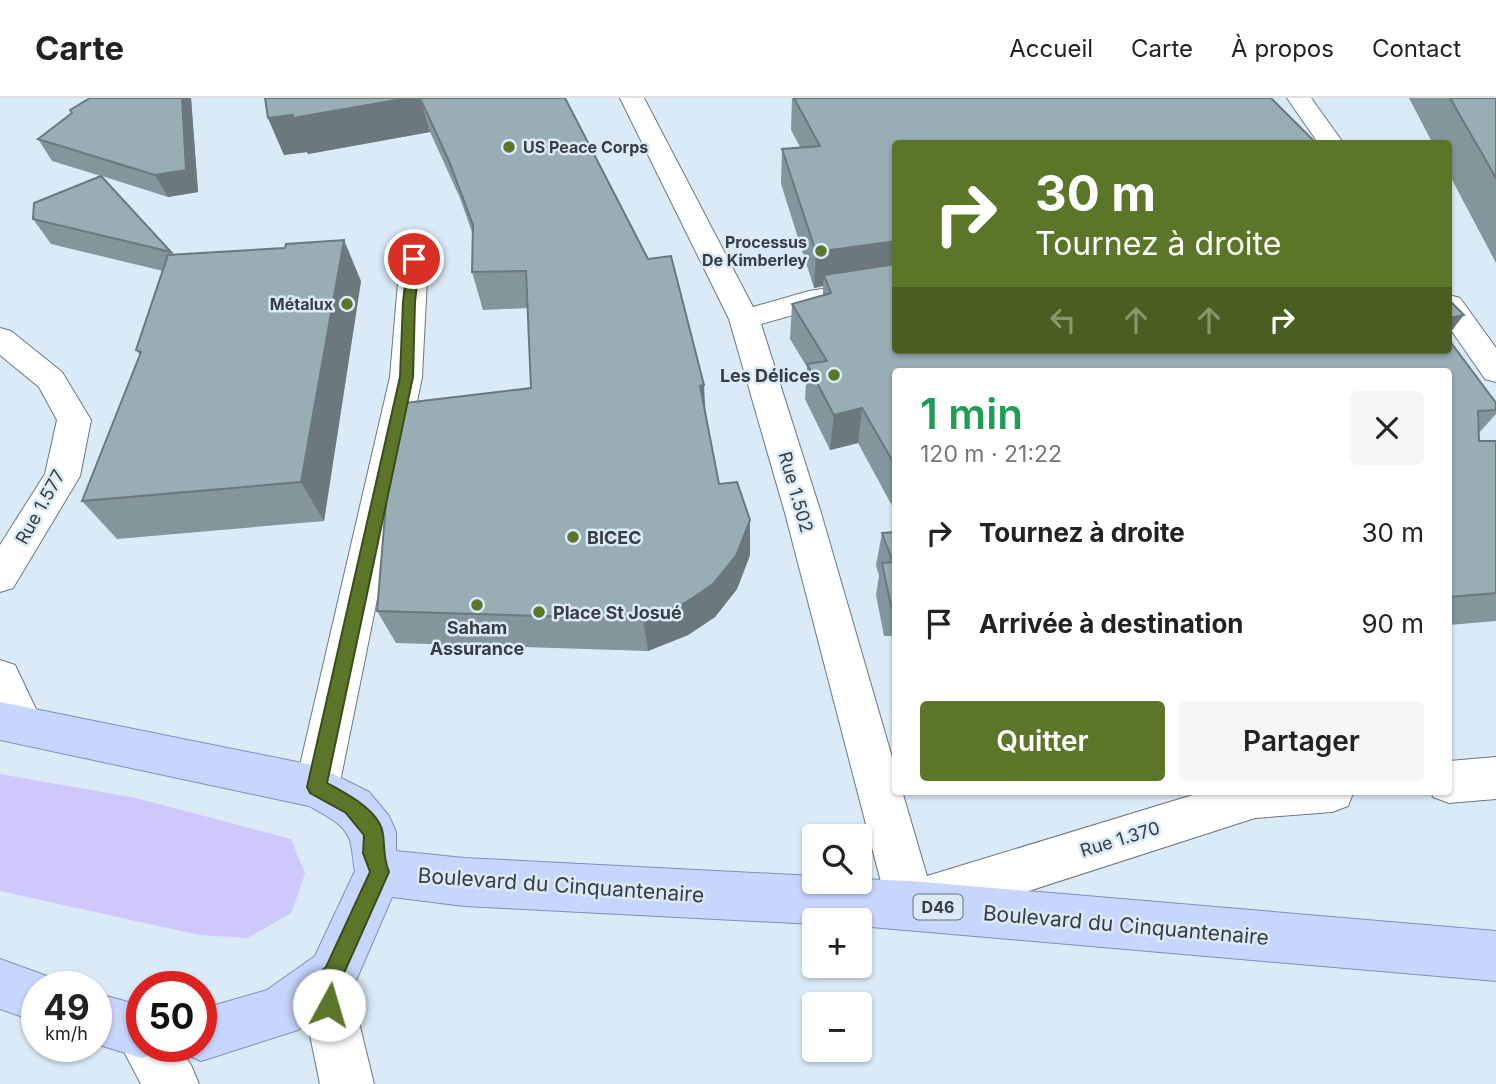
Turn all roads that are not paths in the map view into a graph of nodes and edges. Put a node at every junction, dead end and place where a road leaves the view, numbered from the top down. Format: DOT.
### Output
graph roads {
  1 [pos="632,98"];
  2 [pos="1299,98"];
  3 [pos="1329,140"];
  4 [pos="414,259"];
  5 [pos="892,288"];
  6 [pos="1452,309"];
  7 [pos="744,318"];
  8 [pos="0,338"];
  9 [pos="1496,372"];
  10 [pos="0,577"];
  11 [pos="0,678"];
  12 [pos="11,723"];
  13 [pos="1496,778"];
  14 [pos="1452,782"];
  15 [pos="317,787"];
  16 [pos="1281,795"];
  17 [pos="379,872"];
  18 [pos="911,905"];
  19 [pos="1496,956"];
  20 [pos="324,981"];
  21 [pos="0,984"];
  22 [pos="21,991"];
  23 [pos="217,1030"];
  24 [pos="155,1062"];
  25 [pos="172,1084"];
  26 [pos="347,1084"];
  1 -- 7 [label="street, Rue 1.502"];
  2 -- 3 [label="street"];
  4 -- 15 [label="street"];
  5 -- 7 [label="street"];
  6 -- 9 [label="street"];
  7 -- 18 [label="street, Rue 1.502"];
  8 -- 10 [label="street, Rue 1.577"];
  11 -- 12 [label="street"];
  12 -- 15 [label="main road"];
  13 -- 14 [label="street"];
  15 -- 17 [label="main road"];
  16 -- 18 [label="street, Rue 1.370"];
  17 -- 18 [label="main road, Boulevard du Cinquantenaire / D46"];
  17 -- 20 [label="main road"];
  18 -- 19 [label="main road, Boulevard du Cinquantenaire / D46"];
  20 -- 23 [label="main road"];
  20 -- 26 [label="street"];
  21 -- 22 [label="main road"];
  24 -- 25 [label="street"];
}
